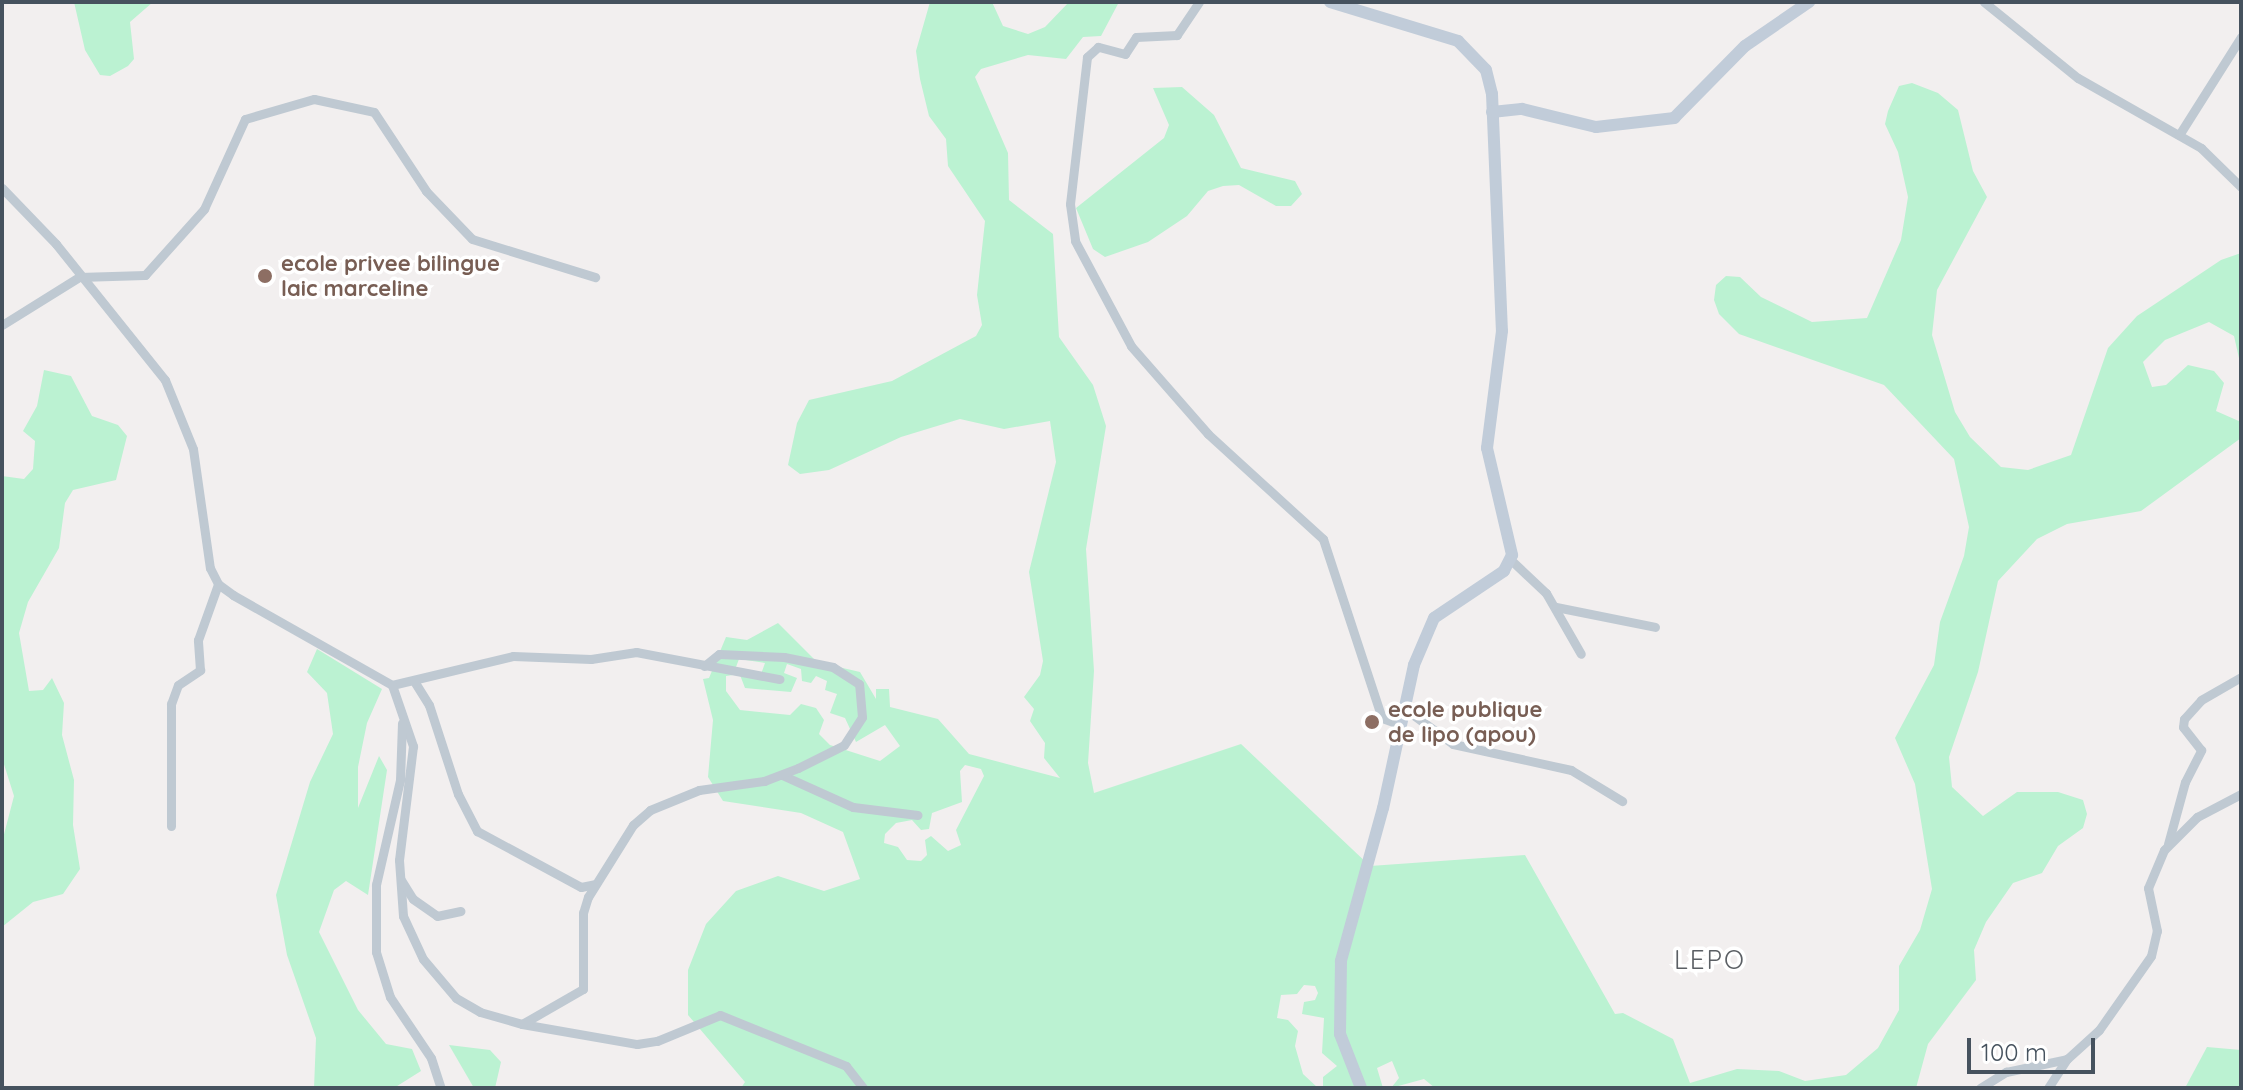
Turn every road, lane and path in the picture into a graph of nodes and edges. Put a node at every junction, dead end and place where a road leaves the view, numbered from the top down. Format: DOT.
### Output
graph roads {
  1 [pos="1199,2"];
  2 [pos="1330,2"];
  3 [pos="1809,2"];
  4 [pos="1984,2"];
  5 [pos="2241,37"];
  6 [pos="1492,112"];
  7 [pos="2179,135"];
  8 [pos="2241,187"];
  9 [pos="2,188"];
  10 [pos="79,277"];
  11 [pos="595,277"];
  12 [pos="2,325"];
  13 [pos="1512,561"];
  14 [pos="218,584"];
  15 [pos="1556,607"];
  16 [pos="1655,627"];
  17 [pos="1581,654"];
  18 [pos="704,666"];
  19 [pos="2241,677"];
  20 [pos="779,679"];
  21 [pos="414,681"];
  22 [pos="392,685"];
  23 [pos="401,708"];
  24 [pos="1404,708"];
  25 [pos="1401,725"];
  26 [pos="782,775"];
  27 [pos="2241,794"];
  28 [pos="1622,801"];
  29 [pos="918,815"];
  30 [pos="171,826"];
  31 [pos="2168,844"];
  32 [pos="399,877"];
  33 [pos="598,881"];
  34 [pos="460,911"];
  35 [pos="522,1024"];
  36 [pos="2067,1059"];
  37 [pos="441,1088"];
  38 [pos="863,1088"];
  39 [pos="1361,1088"];
  40 [pos="1980,1088"];
  41 [pos="2048,1088"];
  1 -- 25 [label="street"];
  2 -- 6 [label="street"];
  3 -- 6 [label="street"];
  4 -- 7 [label="street"];
  5 -- 7 [label="street"];
  6 -- 13 [label="street"];
  7 -- 8 [label="street"];
  9 -- 10 [label="street"];
  10 -- 11 [label="street"];
  10 -- 12 [label="street"];
  10 -- 14 [label="street"];
  13 -- 15 [label="street"];
  13 -- 24 [label="street"];
  14 -- 22 [label="street"];
  14 -- 30 [label="street"];
  15 -- 16 [label="street"];
  15 -- 17 [label="street"];
  18 -- 20 [label="street"];
  18 -- 21 [label="street"];
  18 -- 26 [label="street"];
  19 -- 31 [label="street"];
  21 -- 22 [label="street"];
  21 -- 33 [label="street"];
  22 -- 23 [label="street"];
  23 -- 32 [label="street"];
  23 -- 37 [label="street"];
  24 -- 25 [label="street"];
  24 -- 28 [label="street"];
  25 -- 39 [label="street"];
  26 -- 29 [label="street"];
  26 -- 33 [label="street"];
  27 -- 31 [label="street"];
  31 -- 36 [label="street"];
  32 -- 34 [label="street"];
  32 -- 35 [label="street"];
  33 -- 35 [label="street"];
  35 -- 38 [label="street"];
  36 -- 40 [label="street"];
  36 -- 41 [label="street"];
}
